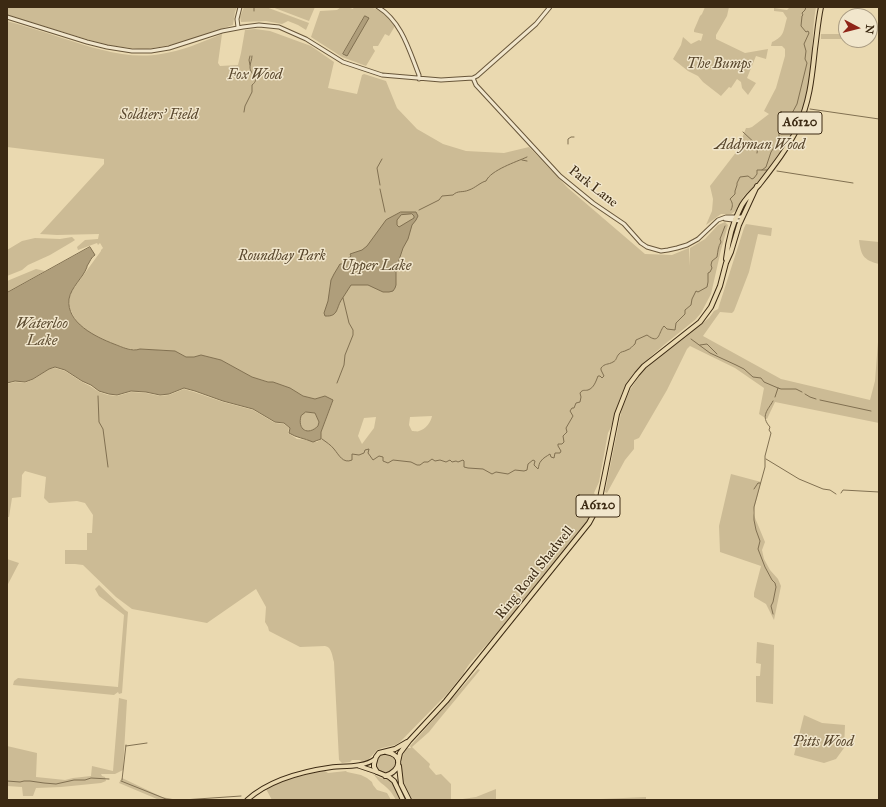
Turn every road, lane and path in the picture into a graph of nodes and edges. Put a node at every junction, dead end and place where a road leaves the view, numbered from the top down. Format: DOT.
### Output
graph roads {
  1 [pos="240,7"];
  2 [pos="378,7"];
  3 [pos="550,7"];
  4 [pos="821,7"];
  5 [pos="7,17"];
  6 [pos="238,27"];
  7 [pos="473,78"];
  8 [pos="420,79"];
  9 [pos="738,219"];
  10 [pos="409,741"];
  11 [pos="384,752"];
  12 [pos="375,759"];
  13 [pos="398,763"];
  14 [pos="357,765"];
  15 [pos="377,772"];
  16 [pos="385,776"];
  17 [pos="247,800"];
  18 [pos="403,800"];
  19 [pos="409,800"];
  1 -- 6 [label="street"];
  2 -- 8 [label="street"];
  3 -- 7 [label="street"];
  4 -- 9 [label="highway, A6120"];
  5 -- 6 [label="street"];
  6 -- 8 [label="street"];
  7 -- 8 [label="street"];
  7 -- 9 [label="street, Park Lane"];
  9 -- 10 [label="highway, Ring Road Shadwell / A6120"];
  10 -- 11 [label="highway, Ring Road Shadwell / A6120"];
  10 -- 13 [label="highway, Ring Road Shadwell / A6120"];
  11 -- 12 [label="highway"];
  11 -- 13 [label="highway"];
  12 -- 14 [label="main road"];
  12 -- 15 [label="highway"];
  13 -- 16 [label="highway"];
  13 -- 19 [label="highway"];
  14 -- 15 [label="main road"];
  14 -- 17 [label="main road"];
  15 -- 16 [label="highway"];
  16 -- 18 [label="highway"];
}
